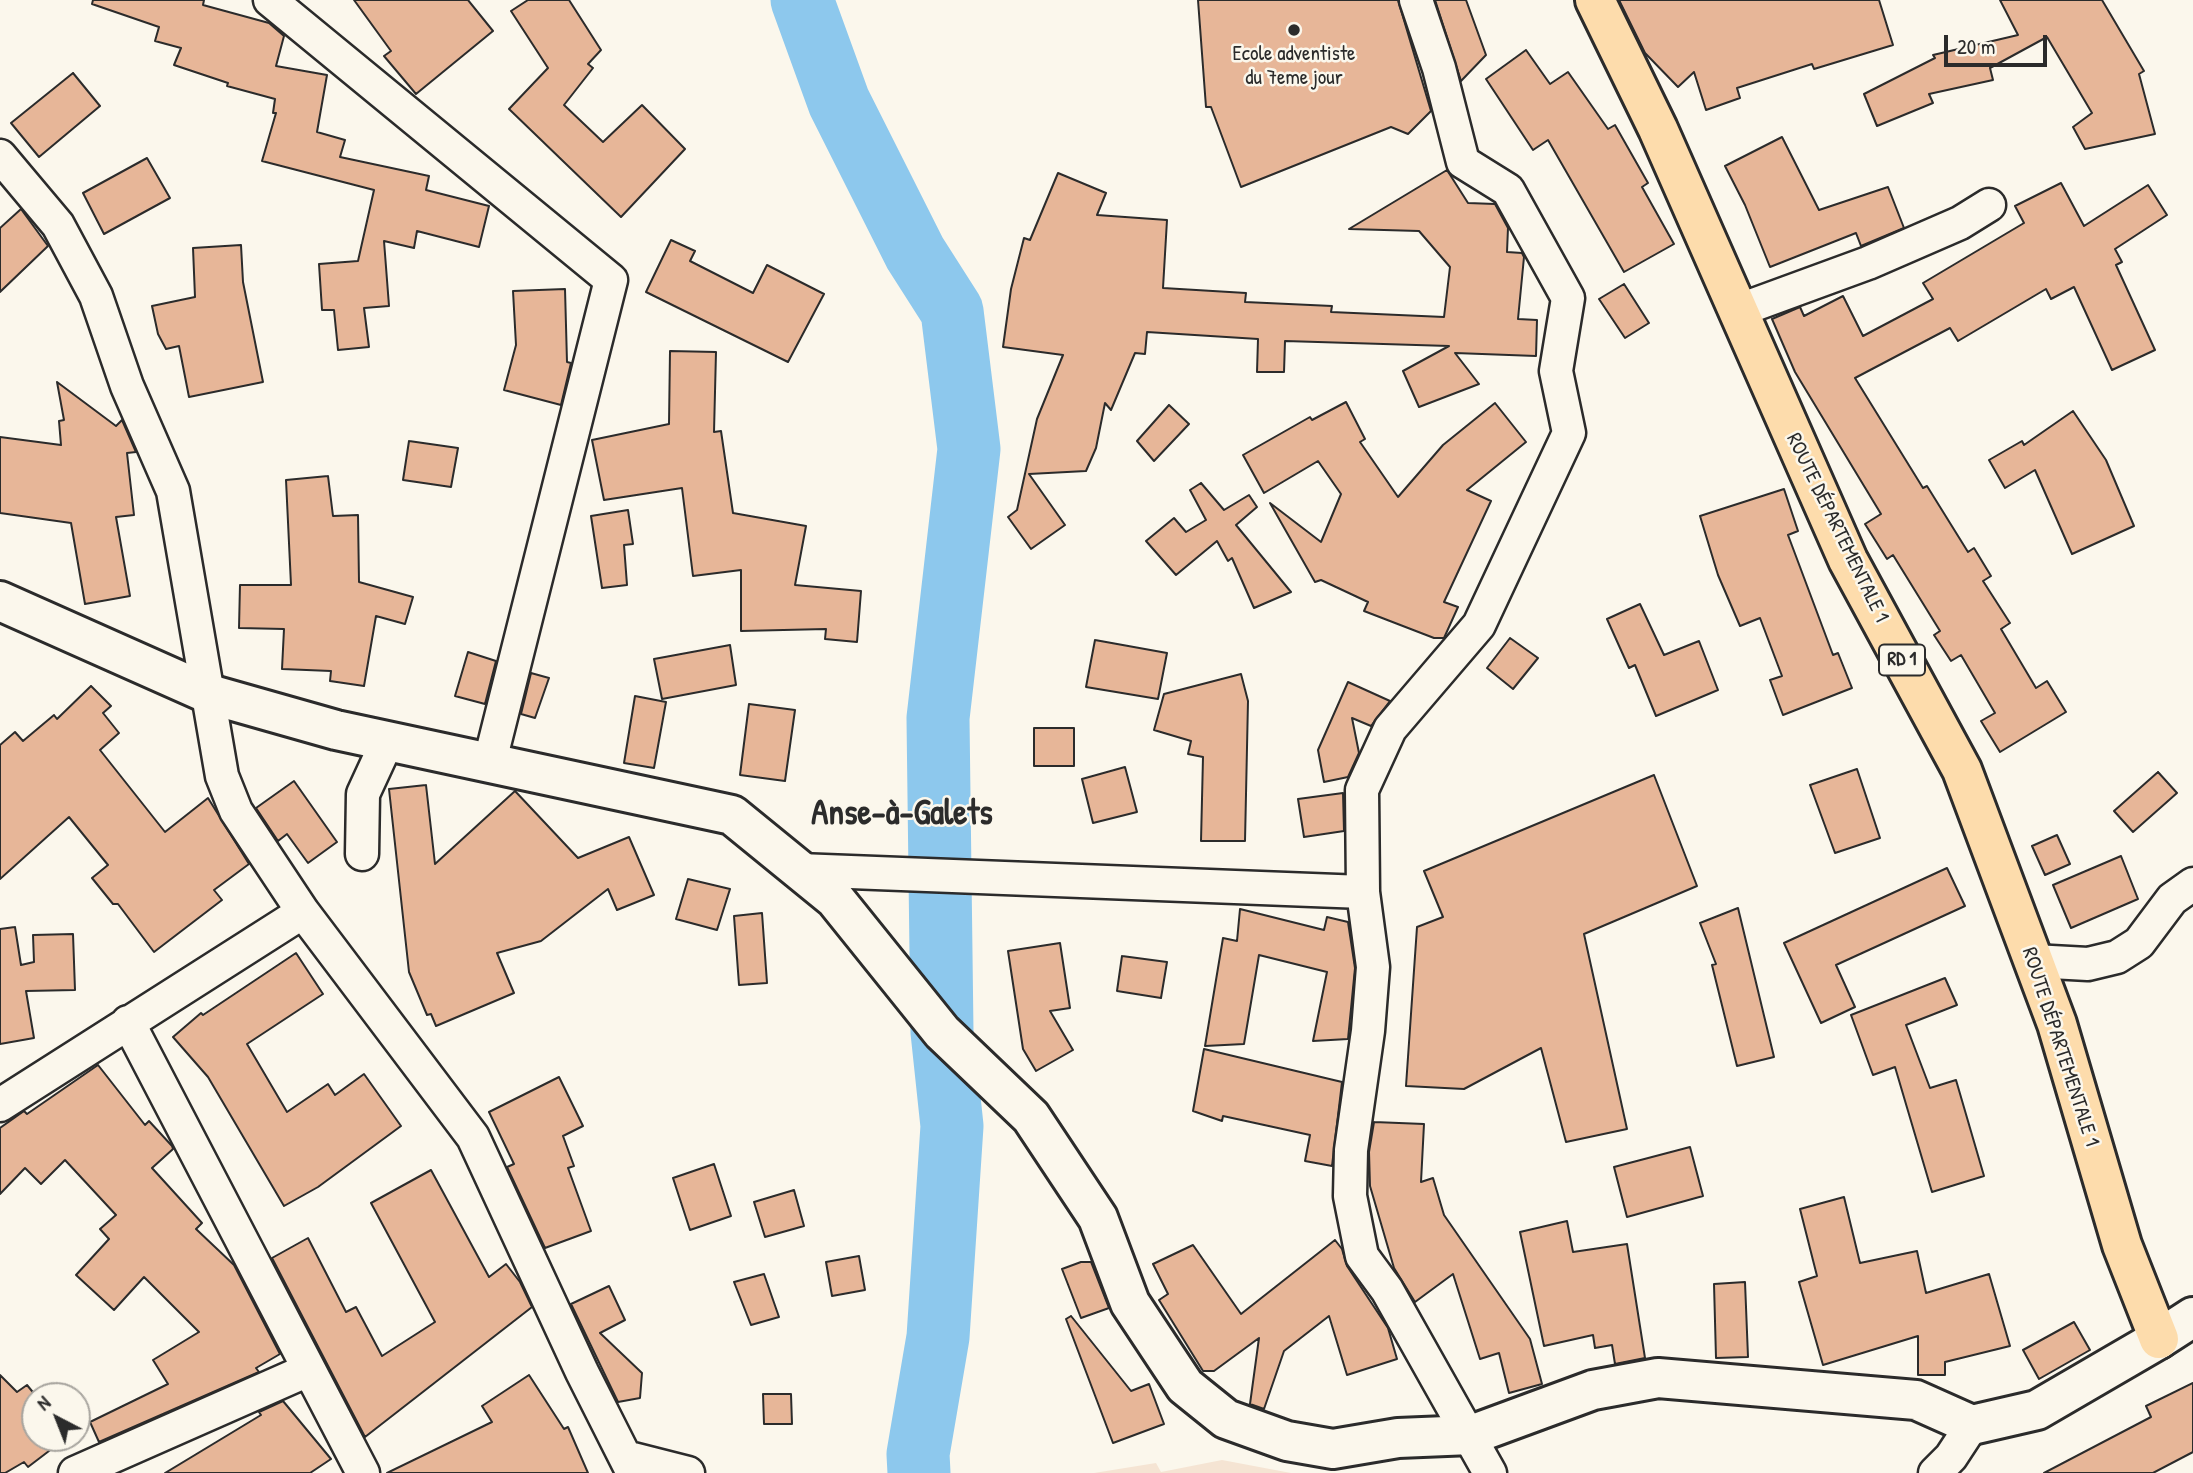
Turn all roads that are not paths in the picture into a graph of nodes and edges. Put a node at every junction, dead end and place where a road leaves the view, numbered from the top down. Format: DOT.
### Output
graph roads {
  1 [pos="270,0"];
  2 [pos="1416,0"];
  3 [pos="1595,0"];
  4 [pos="0,156"];
  5 [pos="1989,205"];
  6 [pos="1737,310"];
  7 [pos="0,601"];
  8 [pos="209,694"];
  9 [pos="387,741"];
  10 [pos="490,761"];
  11 [pos="362,854"];
  12 [pos="799,870"];
  13 [pos="2193,884"];
  14 [pos="1363,892"];
  15 [pos="303,912"];
  16 [pos="2033,961"];
  17 [pos="128,1022"];
  18 [pos="0,1105"];
  19 [pos="2193,1317"];
  20 [pos="2159,1339"];
  21 [pos="307,1370"];
  22 [pos="1972,1425"];
  23 [pos="1472,1435"];
  24 [pos="1336,1461"];
  25 [pos="629,1465"];
  26 [pos="75,1473"];
  27 [pos="363,1473"];
  28 [pos="688,1473"];
  29 [pos="1490,1473"];
  30 [pos="1935,1473"];
  1 -- 10 [label="street"];
  2 -- 14 [label="street"];
  3 -- 6 [label="main road, ROUTE DÉPARTEMENTALE 1 / RD 1"];
  4 -- 8 [label="street"];
  5 -- 6 [label="street"];
  6 -- 16 [label="main road, ROUTE DÉPARTEMENTALE 1 / RD 1"];
  7 -- 8 [label="street"];
  8 -- 9 [label="street"];
  8 -- 15 [label="street"];
  9 -- 10 [label="street"];
  9 -- 11 [label="street"];
  10 -- 12 [label="street"];
  12 -- 14 [label="street"];
  12 -- 24 [label="street"];
  13 -- 16 [label="street"];
  14 -- 23 [label="street"];
  15 -- 17 [label="street"];
  15 -- 25 [label="street"];
  16 -- 20 [label="main road, ROUTE DÉPARTEMENTALE 1 / RD 1"];
  17 -- 18 [label="street"];
  17 -- 21 [label="street"];
  19 -- 20 [label="street"];
  20 -- 22 [label="street"];
  21 -- 26 [label="street"];
  21 -- 27 [label="street"];
  22 -- 23 [label="street"];
  22 -- 30 [label="street"];
  23 -- 24 [label="street"];
  23 -- 29 [label="street"];
  25 -- 28 [label="street"];
}
